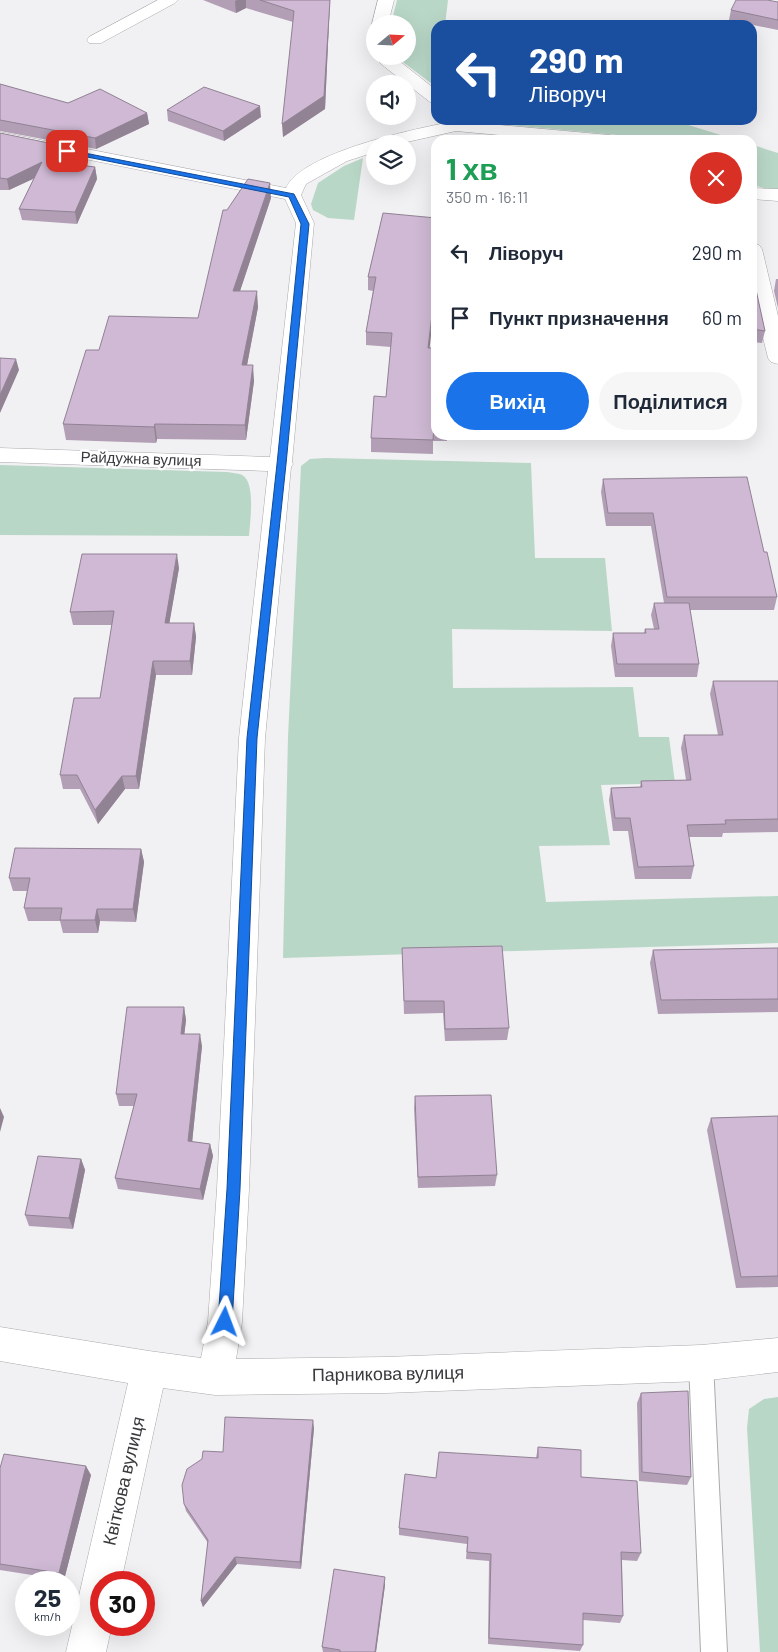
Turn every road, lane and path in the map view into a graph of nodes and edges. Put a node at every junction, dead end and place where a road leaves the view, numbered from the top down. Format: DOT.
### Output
graph roads {
  1 [pos="170,0"];
  2 [pos="386,0"];
  3 [pos="382,15"];
  4 [pos="95,40"];
  5 [pos="392,65"];
  6 [pos="431,94"];
  7 [pos="447,125"];
  8 [pos="473,125"];
  9 [pos="408,135"];
  10 [pos="564,135"];
  11 [pos="0,137"];
  12 [pos="366,149"];
  13 [pos="757,193"];
  14 [pos="292,195"];
  15 [pos="778,195"];
  16 [pos="757,270"];
  17 [pos="778,358"];
  18 [pos="0,455"];
  19 [pos="282,464"];
  20 [pos="0,1344"];
  21 [pos="778,1355"];
  22 [pos="701,1363"];
  23 [pos="149,1369"];
  24 [pos="214,1377"];
  25 [pos="86,1652"];
  26 [pos="714,1652"];
  1 -- 4 [label="street"];
  2 -- 3 [label="street"];
  5 -- 6 [label="street"];
  7 -- 9 [label="street"];
  8 -- 10 [label="street"];
  11 -- 14 [label="street"];
  12 -- 14 [label="street"];
  13 -- 15 [label="street"];
  14 -- 19 [label="street"];
  16 -- 17 [label="street"];
  18 -- 19 [label="street, Райдужна вулиця"];
  19 -- 24 [label="street"];
  20 -- 23 [label="street, Парникова вулиця"];
  21 -- 22 [label="street, Парникова вулиця"];
  22 -- 24 [label="street, Парникова вулиця"];
  22 -- 26 [label="lane"];
  23 -- 24 [label="street, Парникова вулиця"];
  23 -- 25 [label="street, Квіткова вулиця"];
}
